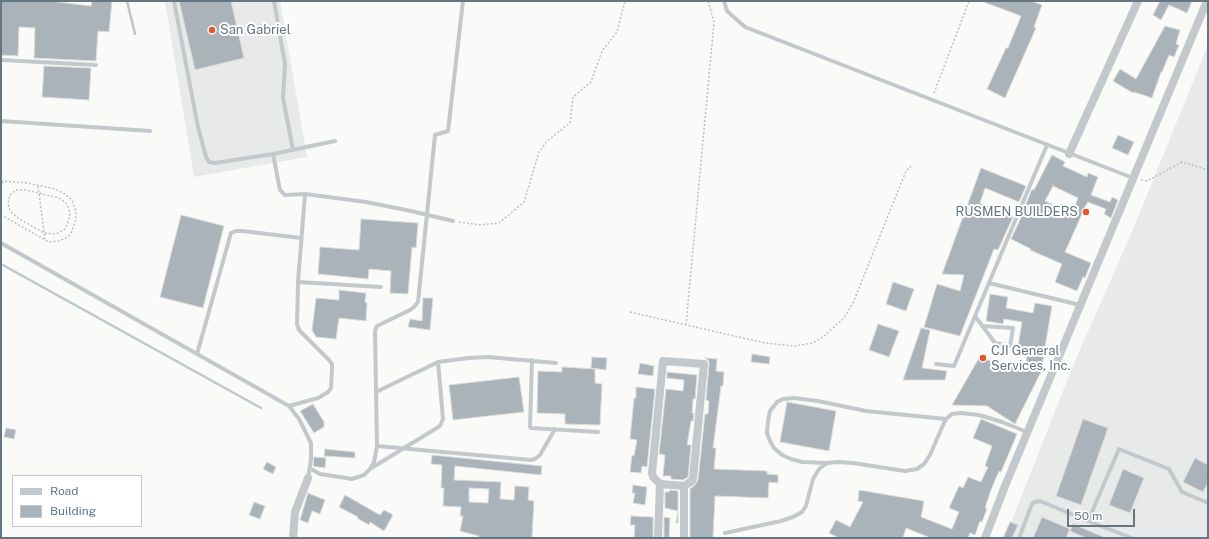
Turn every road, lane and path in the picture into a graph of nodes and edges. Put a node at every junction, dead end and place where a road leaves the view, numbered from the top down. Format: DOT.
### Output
graph roads {
  1 [pos="174,1"];
  2 [pos="274,1"];
  3 [pos="463,1"];
  4 [pos="625,1"];
  5 [pos="708,1"];
  6 [pos="724,1"];
  7 [pos="969,1"];
  8 [pos="1138,1"];
  9 [pos="1207,1"];
  10 [pos="1,60"];
  11 [pos="96,65"];
  12 [pos="931,99"];
  13 [pos="1,120"];
  14 [pos="150,131"];
  15 [pos="335,141"];
  16 [pos="1047,145"];
  17 [pos="293,150"];
  18 [pos="273,154"];
  19 [pos="1069,154"];
  20 [pos="911,166"];
  21 [pos="1208,170"];
  22 [pos="1133,178"];
  23 [pos="2,182"];
  24 [pos="38,185"];
  25 [pos="1,187"];
  26 [pos="39,193"];
  27 [pos="305,194"];
  28 [pos="427,214"];
  29 [pos="1,215"];
  30 [pos="453,221"];
  31 [pos="44,233"];
  32 [pos="301,238"];
  33 [pos="45,239"];
  34 [pos="1,243"];
  35 [pos="298,282"];
  36 [pos="989,283"];
  37 [pos="381,287"];
  38 [pos="1080,305"];
  39 [pos="630,312"];
  40 [pos="975,316"];
  41 [pos="686,325"];
  42 [pos="983,326"];
  43 [pos="197,354"];
  44 [pos="532,360"];
  45 [pos="438,362"];
  46 [pos="556,363"];
  47 [pos="936,364"];
  48 [pos="376,392"];
  49 [pos="289,406"];
  50 [pos="946,419"];
  51 [pos="555,429"];
  52 [pos="598,432"];
  53 [pos="1028,432"];
  54 [pos="377,446"];
  55 [pos="403,448"];
  56 [pos="827,463"];
  57 [pos="310,469"];
  58 [pos="370,469"];
  59 [pos="308,478"];
  60 [pos="660,484"];
  61 [pos="684,486"];
  62 [pos="1208,503"];
  63 [pos="1088,521"];
  64 [pos="725,533"];
  65 [pos="293,538"];
  66 [pos="658,538"];
  67 [pos="684,538"];
  68 [pos="985,538"];
  69 [pos="1019,538"];
  70 [pos="1132,538"];
  1 -- 18 [label="lane"];
  2 -- 17 [label="lane"];
  3 -- 28 [label="lane"];
  4 -- 30 [label="path"];
  5 -- 41 [label="path"];
  6 -- 12 [label="lane"];
  7 -- 12 [label="path"];
  8 -- 19 [label="street"];
  9 -- 22 [label="street"];
  10 -- 11 [label="lane"];
  12 -- 16 [label="lane"];
  13 -- 14 [label="lane"];
  15 -- 17 [label="lane"];
  16 -- 19 [label="lane"];
  16 -- 36 [label="lane"];
  17 -- 18 [label="lane"];
  18 -- 27 [label="lane"];
  19 -- 22 [label="lane"];
  20 -- 41 [label="path"];
  21 -- 22 [label="path"];
  22 -- 38 [label="street"];
  23 -- 24 [label="path"];
  23 -- 25 [label="path"];
  24 -- 26 [label="path"];
  24 -- 33 [label="path"];
  26 -- 31 [label="path"];
  26 -- 31 [label="path"];
  26 -- 31 [label="path"];
  27 -- 28 [label="lane"];
  27 -- 32 [label="lane"];
  28 -- 30 [label="lane"];
  28 -- 48 [label="lane"];
  29 -- 33 [label="path"];
  31 -- 33 [label="path"];
  32 -- 35 [label="lane"];
  32 -- 43 [label="lane"];
  34 -- 43 [label="lane"];
  35 -- 37 [label="lane"];
  35 -- 49 [label="lane"];
  36 -- 38 [label="lane"];
  36 -- 40 [label="lane"];
  38 -- 53 [label="street"];
  39 -- 41 [label="path"];
  40 -- 42 [label="lane"];
  40 -- 47 [label="lane"];
  42 -- 42 [label="lane"];
  43 -- 49 [label="lane"];
  44 -- 45 [label="lane"];
  44 -- 46 [label="lane"];
  44 -- 51 [label="lane"];
  45 -- 48 [label="lane"];
  45 -- 55 [label="lane"];
  48 -- 54 [label="lane"];
  49 -- 57 [label="lane"];
  50 -- 53 [label="lane"];
  50 -- 56 [label="lane"];
  50 -- 56 [label="lane"];
  51 -- 52 [label="lane"];
  51 -- 55 [label="lane"];
  53 -- 68 [label="street"];
  54 -- 55 [label="lane"];
  54 -- 58 [label="lane"];
  55 -- 58 [label="lane"];
  56 -- 64 [label="lane"];
  57 -- 58 [label="lane"];
  57 -- 59 [label="lane"];
  59 -- 65 [label="street"];
  60 -- 61 [label="street"];
  60 -- 61 [label="street"];
  60 -- 66 [label="street"];
  61 -- 67 [label="street"];
  62 -- 63 [label="lane"];
  63 -- 69 [label="lane"];
  63 -- 70 [label="lane"];
}
